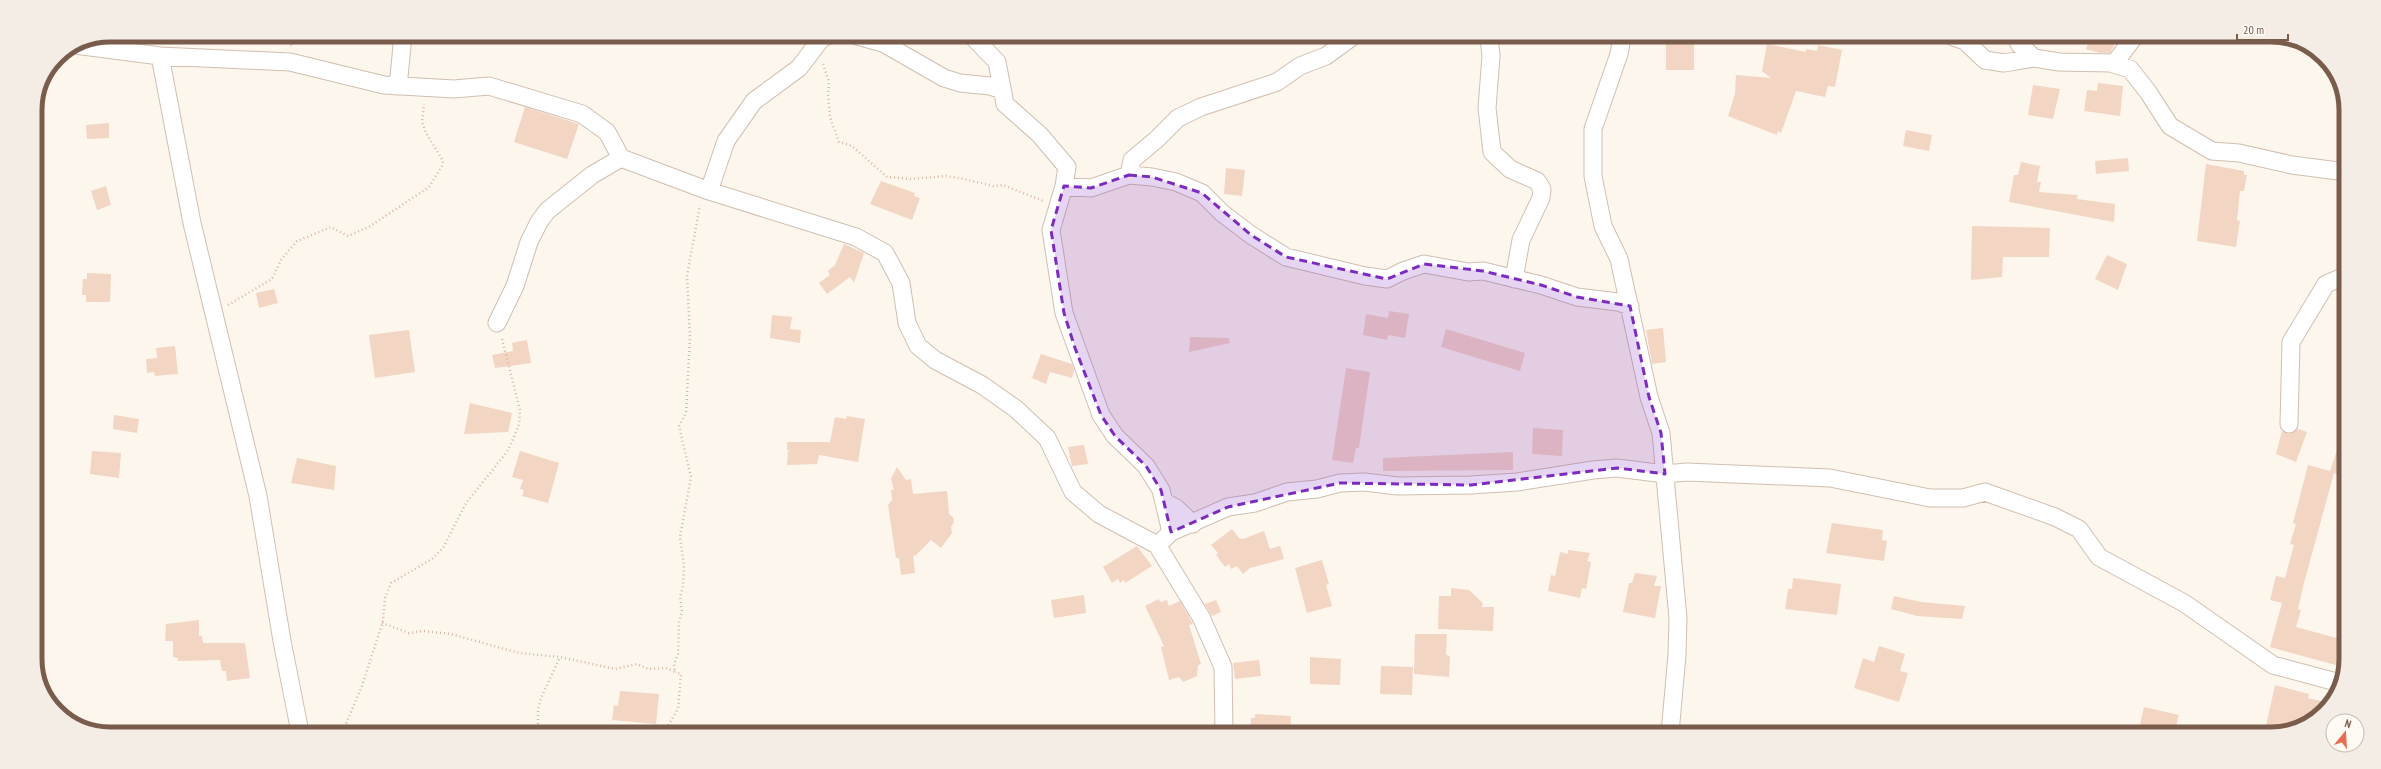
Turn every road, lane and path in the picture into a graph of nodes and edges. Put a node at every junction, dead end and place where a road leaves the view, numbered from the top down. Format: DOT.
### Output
graph roads {
  1 [pos="402,42"];
  2 [pos="820,42"];
  3 [pos="822,42"];
  4 [pos="891,42"];
  5 [pos="978,42"];
  6 [pos="1344,42"];
  7 [pos="1490,42"];
  8 [pos="1621,42"];
  9 [pos="1967,42"];
  10 [pos="2018,42"];
  11 [pos="2130,42"];
  12 [pos="86,46"];
  13 [pos="160,56"];
  14 [pos="2034,58"];
  15 [pos="2114,64"];
  16 [pos="396,86"];
  17 [pos="424,88"];
  18 [pos="1002,90"];
  19 [pos="621,158"];
  20 [pos="2339,171"];
  21 [pos="1129,175"];
  22 [pos="1064,186"];
  23 [pos="707,190"];
  24 [pos="1058,205"];
  25 [pos="1514,279"];
  26 [pos="2339,279"];
  27 [pos="1630,306"];
  28 [pos="212,312"];
  29 [pos="497,323"];
  30 [pos="2289,424"];
  31 [pos="1665,474"];
  32 [pos="1165,502"];
  33 [pos="1193,524"];
  34 [pos="1171,532"];
  35 [pos="1157,545"];
  36 [pos="382,623"];
  37 [pos="560,657"];
  38 [pos="675,672"];
  39 [pos="2335,682"];
  40 [pos="299,727"];
  41 [pos="344,727"];
  42 [pos="538,727"];
  43 [pos="667,727"];
  44 [pos="1224,727"];
  45 [pos="1671,727"];
  1 -- 16 [label="street"];
  2 -- 23 [label="street"];
  3 -- 24 [label="path"];
  4 -- 18 [label="street"];
  5 -- 18 [label="street"];
  6 -- 21 [label="street"];
  7 -- 25 [label="street"];
  8 -- 27 [label="street"];
  9 -- 14 [label="street"];
  10 -- 14 [label="street"];
  11 -- 15 [label="street"];
  12 -- 13 [label="street"];
  13 -- 16 [label="street"];
  13 -- 28 [label="street"];
  14 -- 15 [label="street"];
  15 -- 20 [label="street"];
  16 -- 17 [label="street"];
  17 -- 19 [label="street"];
  17 -- 28 [label="path"];
  18 -- 22 [label="street"];
  19 -- 23 [label="street"];
  19 -- 29 [label="street"];
  21 -- 22 [label="street"];
  21 -- 25 [label="street"];
  22 -- 24 [label="street"];
  23 -- 35 [label="street"];
  23 -- 38 [label="path"];
  24 -- 32 [label="street"];
  25 -- 27 [label="street"];
  26 -- 30 [label="street"];
  27 -- 31 [label="street"];
  28 -- 40 [label="street"];
  29 -- 36 [label="path"];
  31 -- 33 [label="street"];
  31 -- 39 [label="street"];
  31 -- 45 [label="street"];
  32 -- 33 [label="street"];
  32 -- 34 [label="street"];
  33 -- 34 [label="street"];
  34 -- 35 [label="street"];
  35 -- 44 [label="street"];
  36 -- 37 [label="path"];
  36 -- 41 [label="path"];
  37 -- 38 [label="path"];
  37 -- 42 [label="path"];
  38 -- 43 [label="path"];
}
